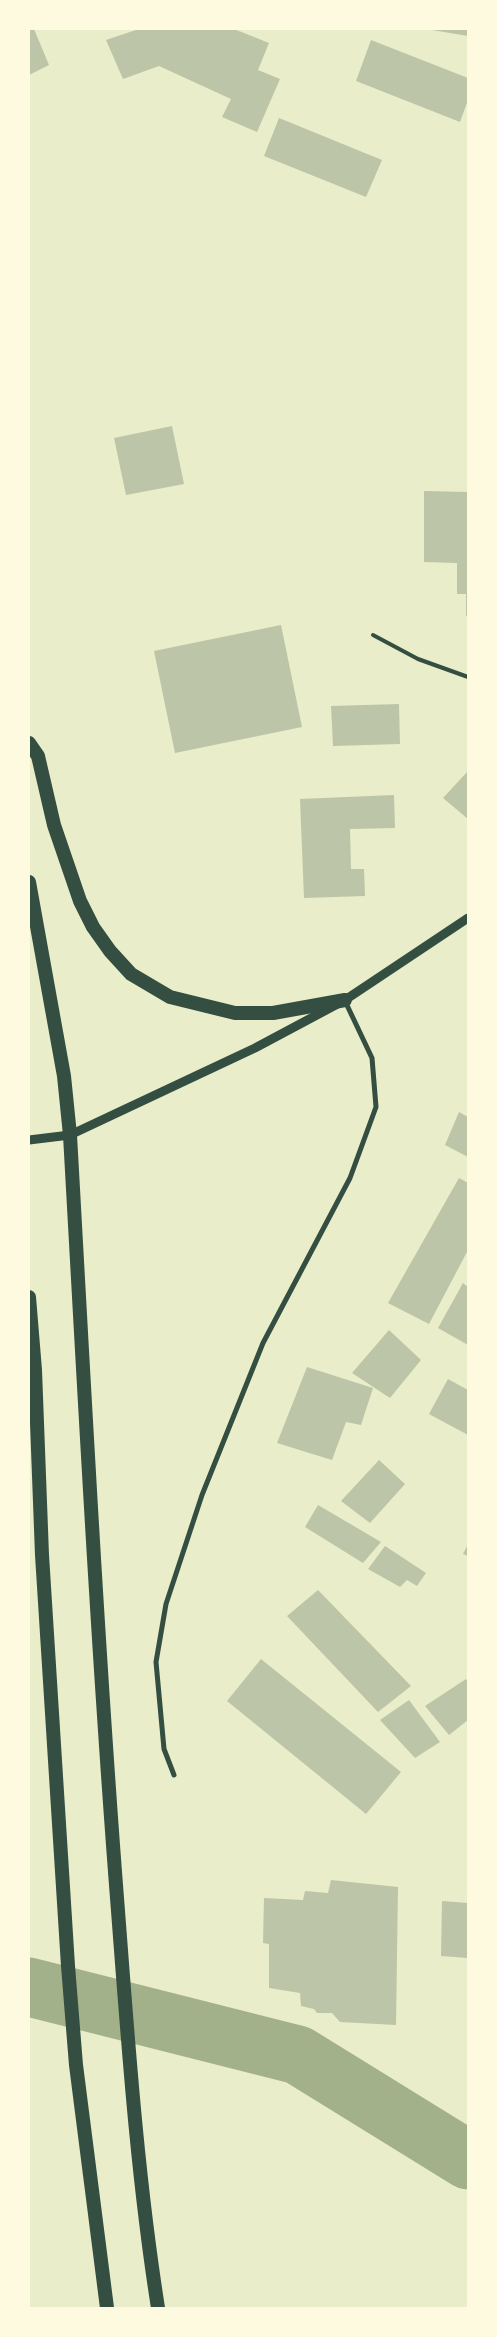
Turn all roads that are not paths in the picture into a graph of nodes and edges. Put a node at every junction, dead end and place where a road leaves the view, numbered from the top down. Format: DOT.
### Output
graph roads {
  1 [pos="373,635"];
  2 [pos="468,677"];
  3 [pos="29,743"];
  4 [pos="29,882"];
  5 [pos="468,918"];
  6 [pos="345,1000"];
  7 [pos="70,1135"];
  8 [pos="29,1140"];
  9 [pos="29,1297"];
  10 [pos="174,1775"];
  11 [pos="107,2308"];
  12 [pos="158,2308"];
  1 -- 2 [label="lane"];
  3 -- 6 [label="highway"];
  4 -- 7 [label="highway"];
  5 -- 6 [label="street"];
  6 -- 7 [label="street"];
  6 -- 10 [label="street"];
  7 -- 8 [label="street"];
  7 -- 12 [label="highway"];
  9 -- 11 [label="highway"];
}
